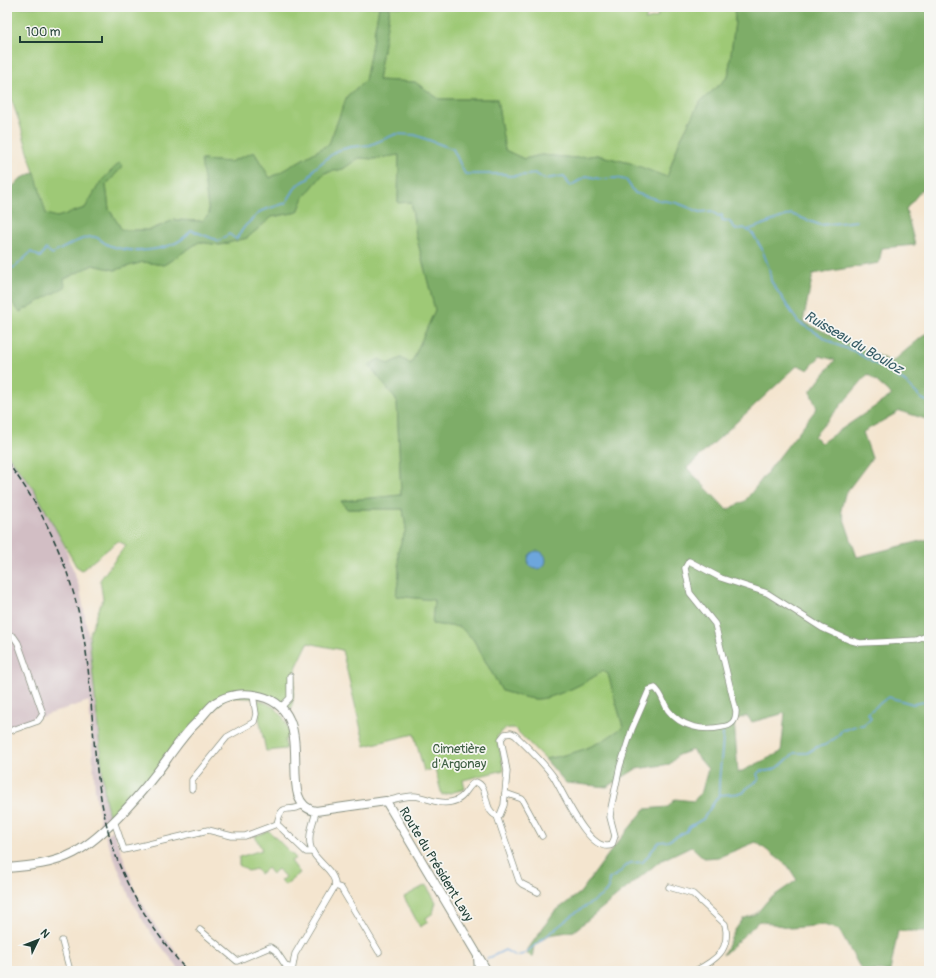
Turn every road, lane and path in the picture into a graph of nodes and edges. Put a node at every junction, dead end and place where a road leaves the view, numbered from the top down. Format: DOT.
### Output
graph roads {
  1 [pos="7,633"];
  2 [pos="929,635"];
  3 [pos="290,676"];
  4 [pos="253,695"];
  5 [pos="282,706"];
  6 [pos="7,732"];
  7 [pos="192,790"];
  8 [pos="505,793"];
  9 [pos="386,801"];
  10 [pos="301,803"];
  11 [pos="316,811"];
  12 [pos="497,816"];
  13 [pos="114,821"];
  14 [pos="277,824"];
  15 [pos="542,836"];
  16 [pos="312,852"];
  17 [pos="7,868"];
  18 [pos="335,886"];
  19 [pos="669,887"];
  20 [pos="538,892"];
  21 [pos="200,930"];
  22 [pos="62,941"];
  23 [pos="379,952"];
  24 [pos="477,954"];
  25 [pos="292,970"];
  26 [pos="70,971"];
  27 [pos="479,971"];
  28 [pos="487,971"];
  29 [pos="695,971"];
  1 -- 6 [label="street"];
  2 -- 8 [label="street"];
  3 -- 5 [label="street"];
  4 -- 5 [label="street"];
  4 -- 7 [label="street"];
  4 -- 13 [label="street"];
  5 -- 10 [label="street"];
  8 -- 12 [label="street"];
  8 -- 15 [label="street"];
  9 -- 11 [label="street, Route du Président Lavy"];
  9 -- 12 [label="street"];
  9 -- 24 [label="street, Route du Président Lavy"];
  10 -- 11 [label="street"];
  10 -- 14 [label="street"];
  11 -- 16 [label="street"];
  12 -- 20 [label="street"];
  13 -- 14 [label="street"];
  13 -- 17 [label="street"];
  14 -- 16 [label="street"];
  16 -- 18 [label="street"];
  18 -- 23 [label="street"];
  18 -- 25 [label="street"];
  19 -- 29 [label="street"];
  21 -- 25 [label="street"];
  22 -- 26 [label="street"];
  24 -- 27 [label="street, Route du Président Lavy"];
  24 -- 28 [label="street, Route du Président Lavy"];
}
